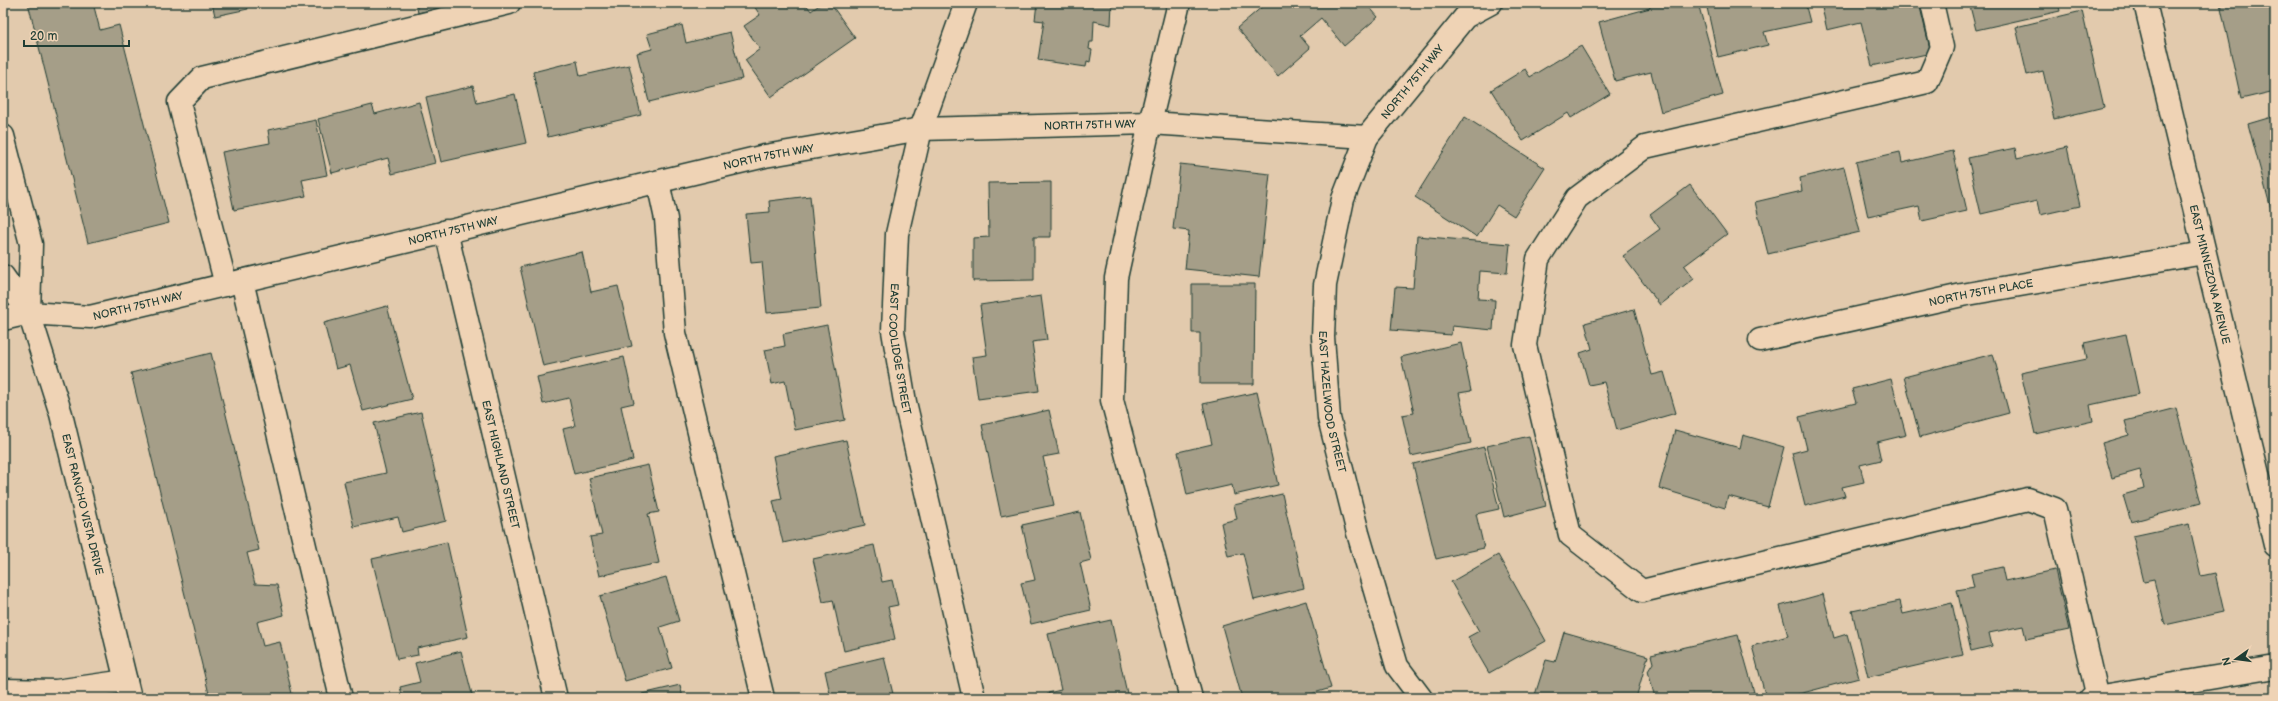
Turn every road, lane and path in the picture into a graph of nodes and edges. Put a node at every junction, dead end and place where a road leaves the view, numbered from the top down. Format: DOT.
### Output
graph roads {
  1 [pos="509,3"];
  2 [pos="966,3"];
  3 [pos="1180,3"];
  4 [pos="1491,3"];
  5 [pos="1932,3"];
  6 [pos="2145,3"];
  7 [pos="1150,123"];
  8 [pos="921,130"];
  9 [pos="3,136"];
  10 [pos="1367,137"];
  11 [pos="658,182"];
  12 [pos="446,231"];
  13 [pos="2204,253"];
  14 [pos="3,276"];
  15 [pos="234,283"];
  16 [pos="29,313"];
  17 [pos="3,320"];
  18 [pos="1760,340"];
  19 [pos="2275,545"];
  20 [pos="2275,667"];
  21 [pos="128,689"];
  22 [pos="3,690"];
  23 [pos="341,698"];
  24 [pos="556,698"];
  25 [pos="764,698"];
  26 [pos="974,698"];
  27 [pos="1191,698"];
  28 [pos="1421,698"];
  29 [pos="2096,698"];
  1 -- 15 [label="street"];
  2 -- 8 [label="street, EAST COOLIDGE STREET"];
  3 -- 7 [label="street"];
  4 -- 10 [label="street, NORTH 75TH WAY"];
  5 -- 29 [label="street"];
  6 -- 13 [label="street, EAST MINNEZONA AVENUE"];
  7 -- 8 [label="street, NORTH 75TH WAY"];
  7 -- 10 [label="street, NORTH 75TH WAY"];
  7 -- 27 [label="street"];
  8 -- 11 [label="street, NORTH 75TH WAY"];
  8 -- 26 [label="street, EAST COOLIDGE STREET"];
  9 -- 16 [label="street, EAST RANCHO VISTA DRIVE"];
  10 -- 28 [label="street, EAST HAZELWOOD STREET"];
  11 -- 12 [label="street, NORTH 75TH WAY"];
  11 -- 25 [label="street"];
  12 -- 15 [label="street, NORTH 75TH WAY"];
  12 -- 24 [label="street, EAST HIGHLAND STREET"];
  13 -- 18 [label="street, NORTH 75TH PLACE"];
  13 -- 19 [label="street, EAST MINNEZONA AVENUE"];
  14 -- 16 [label="street, EAST RANCHO VISTA DRIVE"];
  15 -- 16 [label="street, NORTH 75TH WAY"];
  15 -- 23 [label="street"];
  16 -- 17 [label="street, NORTH 75TH WAY"];
  16 -- 21 [label="street, EAST RANCHO VISTA DRIVE"];
  20 -- 29 [label="street"];
  21 -- 22 [label="street"];
}
